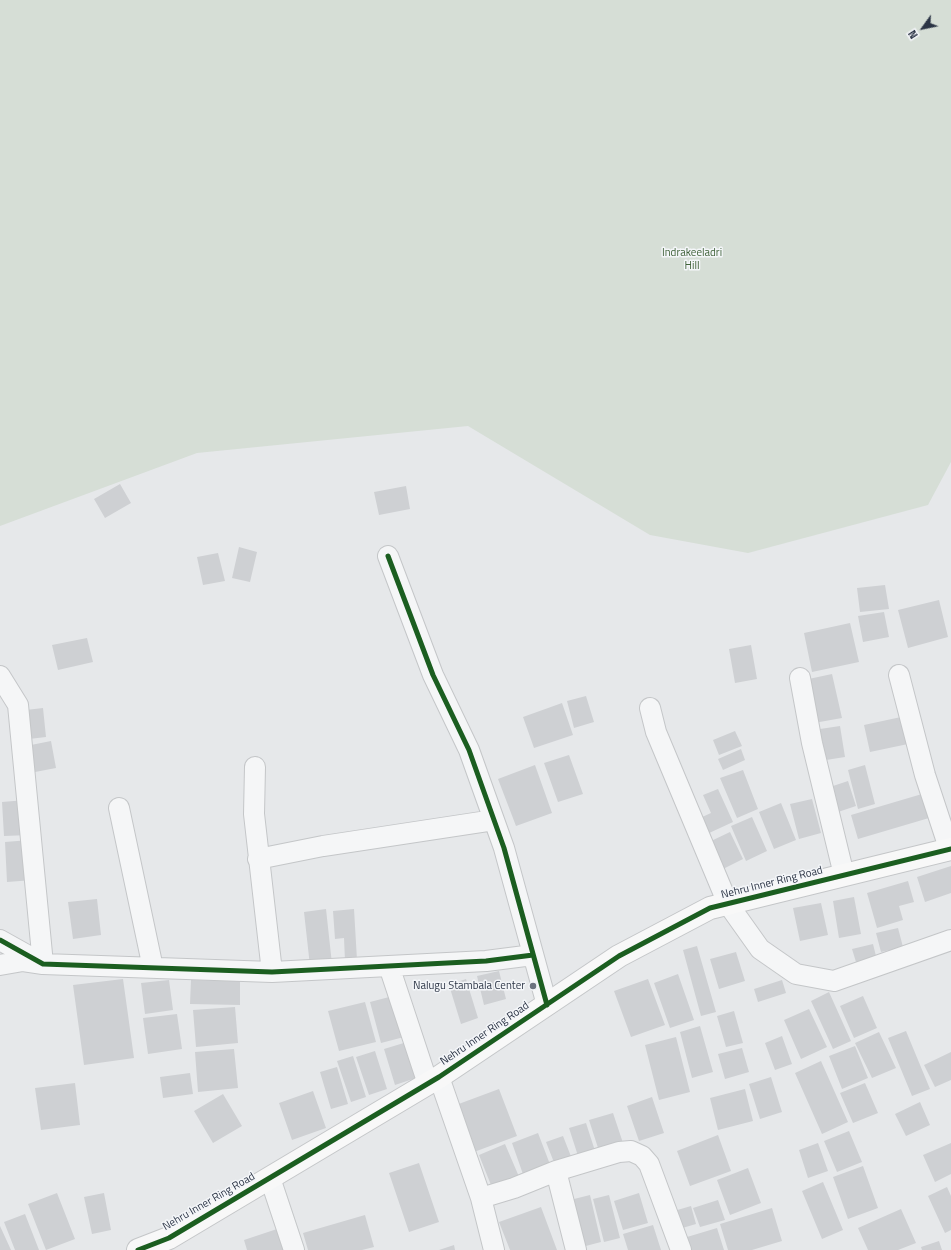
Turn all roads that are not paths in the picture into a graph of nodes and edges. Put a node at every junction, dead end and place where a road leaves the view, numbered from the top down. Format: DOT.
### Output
graph roads {
  1 [pos="388,556"];
  2 [pos="899,675"];
  3 [pos="0,676"];
  4 [pos="800,678"];
  5 [pos="650,708"];
  6 [pos="255,767"];
  7 [pos="119,808"];
  8 [pos="494,820"];
  9 [pos="950,848"];
  10 [pos="258,859"];
  11 [pos="844,875"];
  12 [pos="728,904"];
  13 [pos="0,940"];
  14 [pos="951,940"];
  15 [pos="533,955"];
  16 [pos="43,964"];
  17 [pos="0,965"];
  18 [pos="389,966"];
  19 [pos="153,968"];
  20 [pos="272,972"];
  21 [pos="547,1005"];
  22 [pos="433,1081"];
  23 [pos="556,1171"];
  24 [pos="270,1178"];
  25 [pos="481,1198"];
  26 [pos="171,1244"];
  27 [pos="138,1250"];
  28 [pos="294,1250"];
  29 [pos="494,1250"];
  30 [pos="576,1250"];
  31 [pos="681,1250"];
  1 -- 8 [label="street"];
  2 -- 9 [label="street"];
  3 -- 16 [label="street"];
  4 -- 11 [label="street"];
  5 -- 12 [label="street"];
  6 -- 10 [label="street"];
  7 -- 19 [label="street"];
  8 -- 10 [label="street"];
  8 -- 15 [label="street"];
  9 -- 11 [label="street, Nehru Inner Ring Road"];
  10 -- 20 [label="street"];
  11 -- 12 [label="street, Nehru Inner Ring Road"];
  12 -- 14 [label="street"];
  12 -- 21 [label="street, Nehru Inner Ring Road"];
  13 -- 16 [label="street"];
  15 -- 18 [label="street"];
  15 -- 21 [label="street"];
  16 -- 17 [label="street"];
  16 -- 19 [label="street"];
  18 -- 20 [label="street"];
  18 -- 22 [label="street"];
  19 -- 20 [label="street"];
  21 -- 22 [label="street, Nehru Inner Ring Road"];
  22 -- 24 [label="street, Nehru Inner Ring Road"];
  22 -- 25 [label="street"];
  23 -- 25 [label="street"];
  23 -- 30 [label="street"];
  23 -- 31 [label="street"];
  24 -- 26 [label="street, Nehru Inner Ring Road"];
  24 -- 28 [label="street"];
  25 -- 29 [label="street"];
  26 -- 27 [label="street, Nehru Inner Ring Road"];
}
